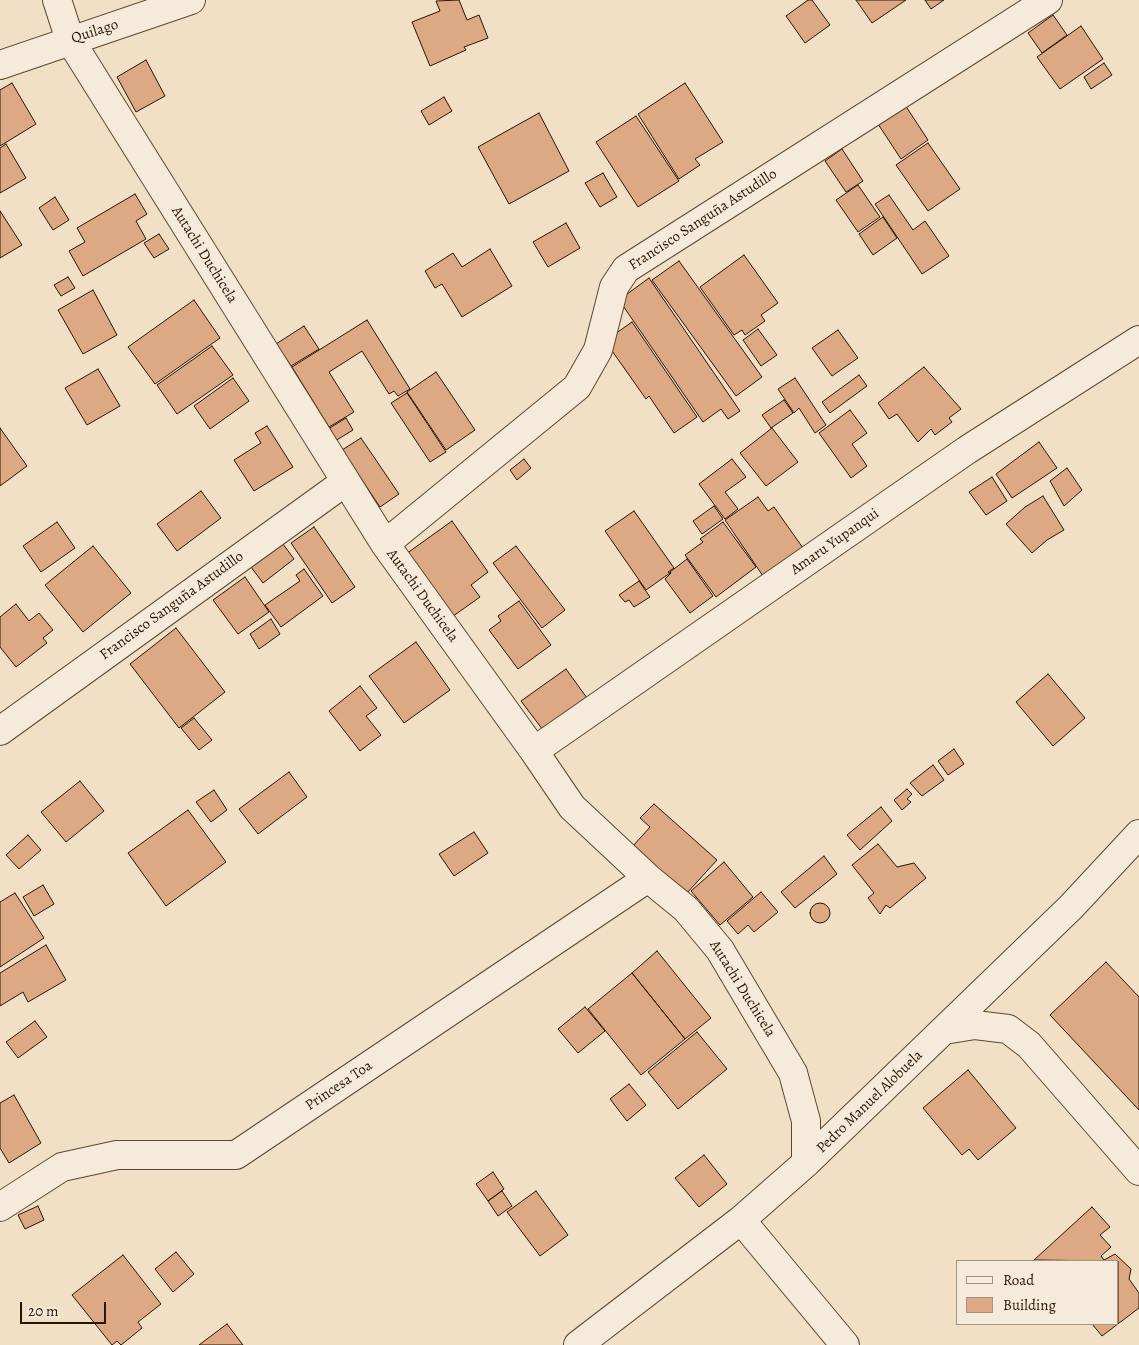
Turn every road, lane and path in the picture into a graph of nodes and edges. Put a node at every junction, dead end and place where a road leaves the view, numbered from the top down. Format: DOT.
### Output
graph roads {
  1 [pos="56,0"];
  2 [pos="191,0"];
  3 [pos="1048,0"];
  4 [pos="70,40"];
  5 [pos="0,65"];
  6 [pos="1139,340"];
  7 [pos="345,482"];
  8 [pos="385,544"];
  9 [pos="0,731"];
  10 [pos="534,750"];
  11 [pos="1139,834"];
  12 [pos="648,878"];
  13 [pos="944,1030"];
  14 [pos="806,1163"];
  15 [pos="1139,1171"];
  16 [pos="0,1207"];
  17 [pos="741,1220"];
  18 [pos="578,1345"];
  19 [pos="844,1345"];
  1 -- 4 [label="street, Autachi Duchicela"];
  2 -- 4 [label="street, Quilago"];
  3 -- 8 [label="street, Francisco Sanguña Astudillo"];
  4 -- 5 [label="street, Quilago"];
  4 -- 7 [label="street, Autachi Duchicela"];
  6 -- 10 [label="street, Amaru Yupanqui"];
  7 -- 8 [label="street, Autachi Duchicela"];
  7 -- 9 [label="street, Francisco Sanguña Astudillo"];
  8 -- 10 [label="street, Autachi Duchicela"];
  10 -- 12 [label="street, Autachi Duchicela"];
  11 -- 13 [label="street, Pedro Manuel Alobuela"];
  12 -- 14 [label="street, Autachi Duchicela"];
  12 -- 16 [label="street, Princesa Toa"];
  13 -- 14 [label="street, Pedro Manuel Alobuela"];
  13 -- 15 [label="street"];
  14 -- 17 [label="street, Pedro Manuel Alobuela"];
  17 -- 18 [label="street, Pedro Manuel Alobuela"];
  17 -- 19 [label="street"];
}
